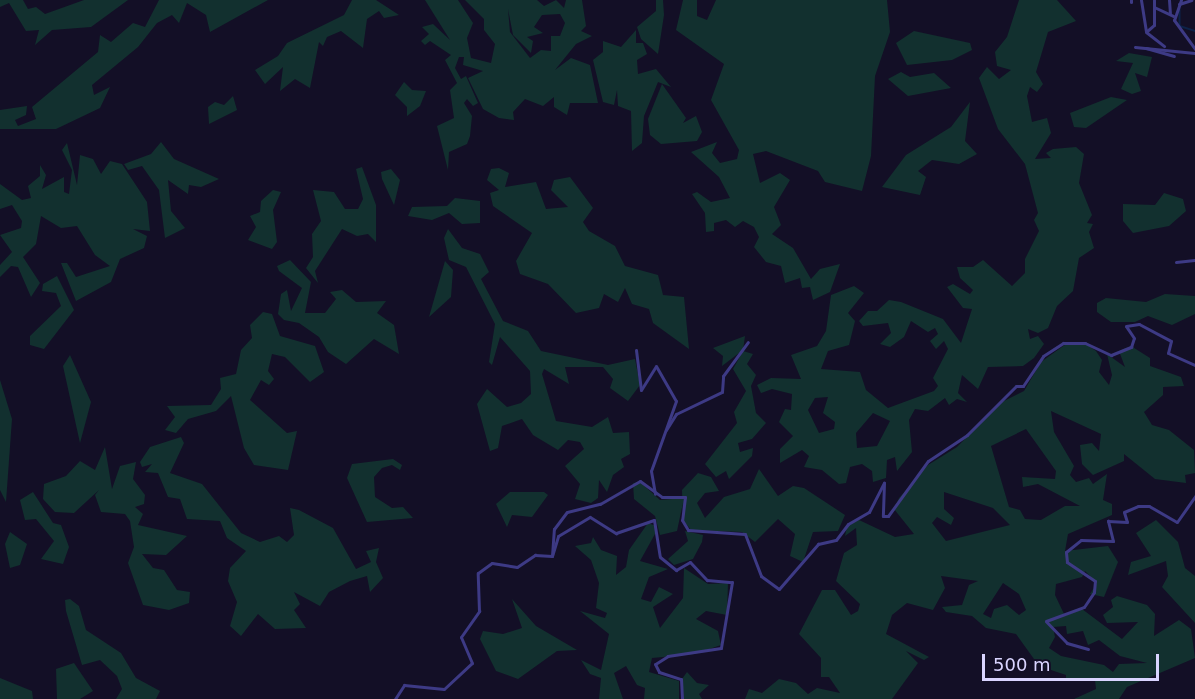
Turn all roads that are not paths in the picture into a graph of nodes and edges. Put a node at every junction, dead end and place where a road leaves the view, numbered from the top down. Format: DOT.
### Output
graph roads {
  1 [pos="1141,0"];
  2 [pos="1154,0"];
  3 [pos="1169,0"];
  4 [pos="1191,0"];
  5 [pos="1180,2"];
  6 [pos="1154,7"];
  7 [pos="1170,13"];
  8 [pos="1173,16"];
  9 [pos="1146,32"];
  10 [pos="1158,46"];
  11 [pos="1164,46"];
  12 [pos="1135,47"];
  13 [pos="1146,48"];
  14 [pos="1153,48"];
  15 [pos="1195,51"];
  16 [pos="1174,56"];
  17 [pos="1195,260"];
  18 [pos="1176,262"];
  19 [pos="748,342"];
  20 [pos="636,350"];
  21 [pos="1195,365"];
  22 [pos="665,435"];
  23 [pos="656,495"];
  24 [pos="1195,496"];
  25 [pos="552,556"];
  26 [pos="1088,649"];
  27 [pos="395,699"];
  28 [pos="682,699"];
  1 -- 9 [label="street"];
  2 -- 6 [label="street"];
  3 -- 7 [label="street"];
  4 -- 5 [label="street"];
  5 -- 8 [label="street"];
  6 -- 7 [label="street"];
  6 -- 9 [label="street"];
  7 -- 8 [label="street"];
  8 -- 15 [label="street"];
  9 -- 11 [label="street"];
  10 -- 11 [label="street"];
  10 -- 12 [label="street"];
  10 -- 14 [label="street"];
  11 -- 15 [label="street"];
  13 -- 14 [label="street"];
  14 -- 16 [label="street"];
  17 -- 18 [label="street"];
  19 -- 22 [label="street"];
  20 -- 22 [label="street"];
  21 -- 23 [label="street"];
  22 -- 23 [label="street"];
  23 -- 25 [label="street"];
  24 -- 26 [label="street"];
  25 -- 27 [label="street"];
  25 -- 28 [label="street"];
}
